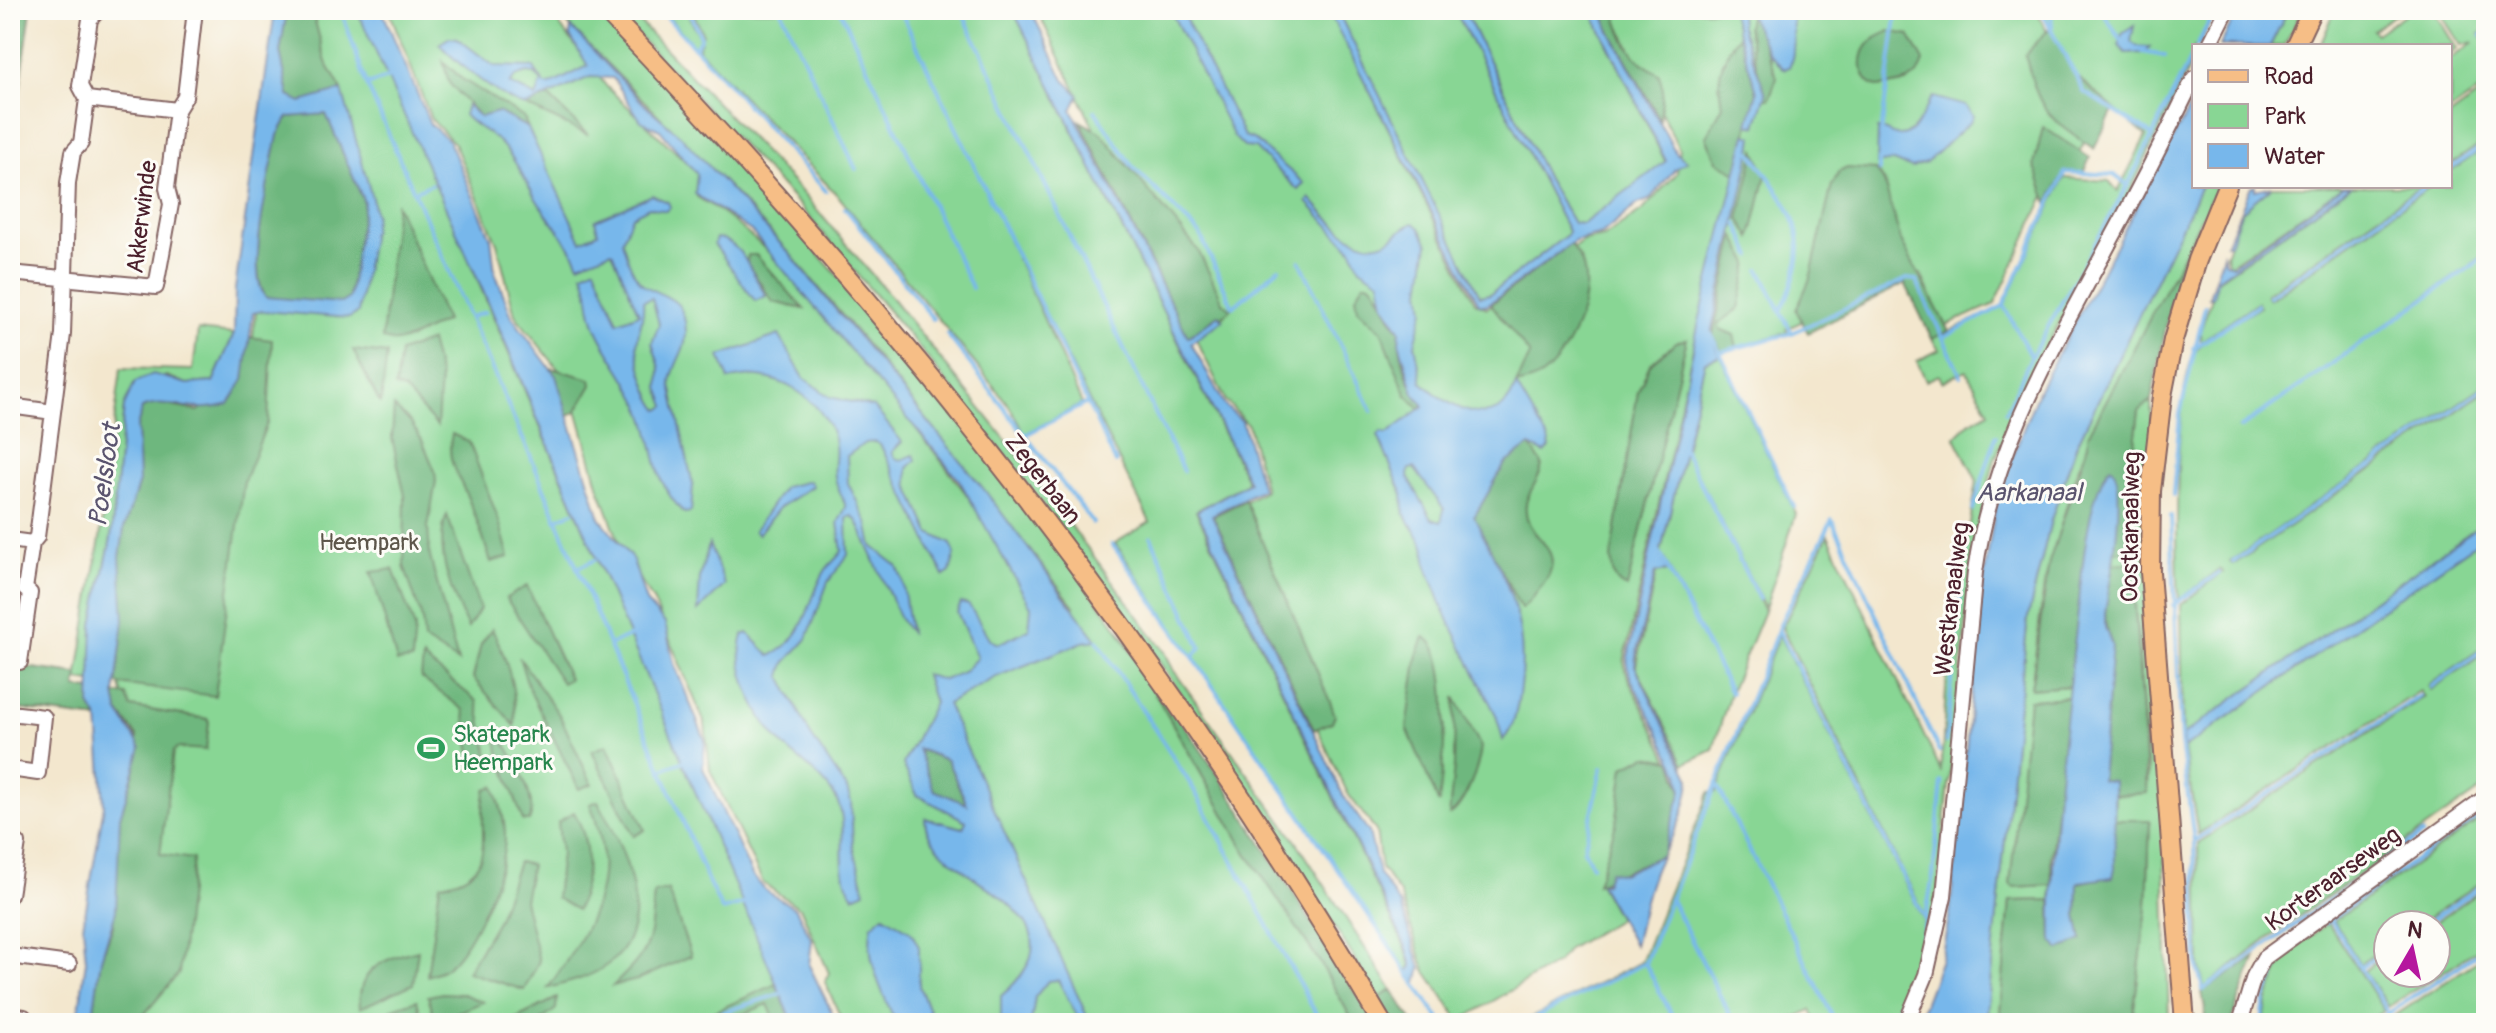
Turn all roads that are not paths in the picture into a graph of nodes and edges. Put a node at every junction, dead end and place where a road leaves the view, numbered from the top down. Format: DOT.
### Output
graph roads {
  1 [pos="195,10"];
  2 [pos="605,10"];
  3 [pos="2227,10"];
  4 [pos="2312,10"];
  5 [pos="99,11"];
  6 [pos="2210,44"];
  7 [pos="2296,44"];
  8 [pos="2192,82"];
  9 [pos="87,99"];
  10 [pos="177,110"];
  11 [pos="2226,188"];
  12 [pos="10,273"];
  13 [pos="66,280"];
  14 [pos="10,406"];
  15 [pos="53,412"];
  16 [pos="10,540"];
  17 [pos="32,543"];
  18 [pos="20,662"];
  19 [pos="10,713"];
  20 [pos="10,769"];
  21 [pos="2486,797"];
  22 [pos="18,843"];
  23 [pos="11,875"];
  24 [pos="2171,878"];
  25 [pos="10,895"];
  26 [pos="10,956"];
  27 [pos="69,964"];
  28 [pos="10,1015"];
  29 [pos="24,1023"];
  30 [pos="1382,1023"];
  31 [pos="1906,1023"];
  32 [pos="2173,1023"];
  33 [pos="2185,1023"];
  34 [pos="2240,1023"];
  1 -- 10 [label="street, Akkerwinde"];
  2 -- 30 [label="main road, Zegerbaan"];
  3 -- 6 [label="street"];
  4 -- 7 [label="main road"];
  5 -- 9 [label="street"];
  8 -- 31 [label="street, Westkanaalweg"];
  9 -- 10 [label="street"];
  9 -- 13 [label="street"];
  10 -- 13 [label="street, Akkerwinde"];
  11 -- 24 [label="main road, Oostkanaalweg"];
  12 -- 13 [label="street, Akkerwinde"];
  13 -- 15 [label="street"];
  14 -- 15 [label="street"];
  15 -- 17 [label="street"];
  16 -- 17 [label="street"];
  17 -- 18 [label="street"];
  19 -- 20 [label="street"];
  21 -- 34 [label="street, Korteraarseweg"];
  22 -- 23 [label="street"];
  23 -- 25 [label="street"];
  24 -- 32 [label="main road, Oostkanaalweg"];
  24 -- 33 [label="main road, Oostkanaalweg"];
  26 -- 27 [label="street"];
  28 -- 29 [label="street"];
}
